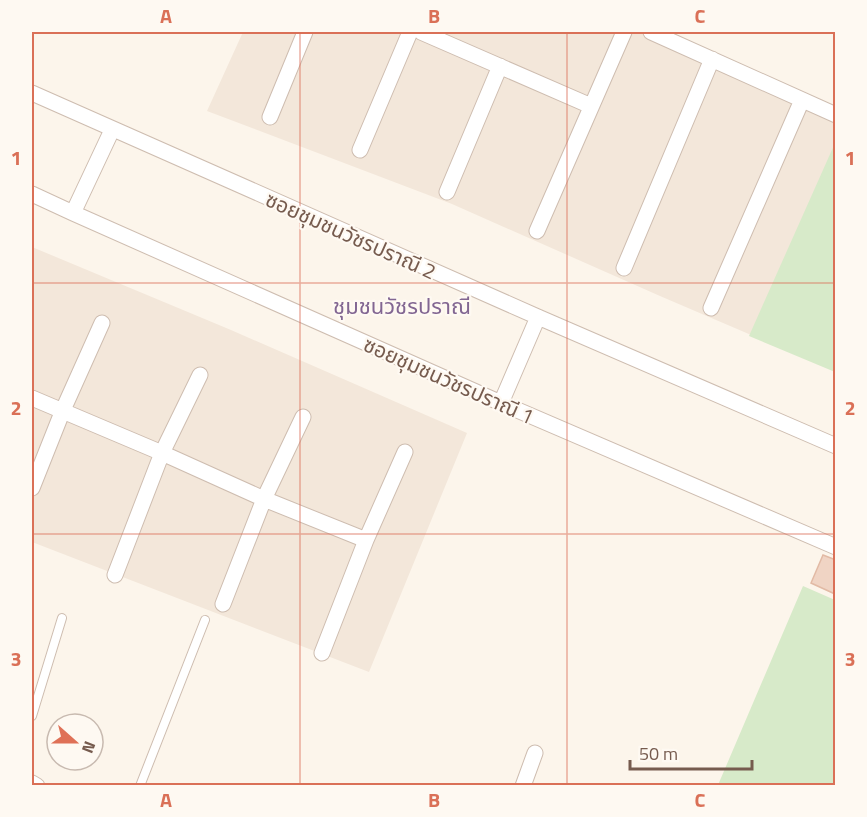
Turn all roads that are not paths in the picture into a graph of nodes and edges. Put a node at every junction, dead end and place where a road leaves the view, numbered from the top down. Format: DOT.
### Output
graph roads {
  1 [pos="305,32"];
  2 [pos="410,32"];
  3 [pos="422,32"];
  4 [pos="624,32"];
  5 [pos="651,32"];
  6 [pos="712,59"];
  7 [pos="500,66"];
  8 [pos="32,93"];
  9 [pos="802,99"];
  10 [pos="591,106"];
  11 [pos="836,115"];
  12 [pos="270,117"];
  13 [pos="112,130"];
  14 [pos="360,150"];
  15 [pos="447,192"];
  16 [pos="32,194"];
  17 [pos="73,213"];
  18 [pos="537,231"];
  19 [pos="624,268"];
  20 [pos="711,308"];
  21 [pos="538,317"];
  22 [pos="102,323"];
  23 [pos="200,375"];
  24 [pos="32,398"];
  25 [pos="501,403"];
  26 [pos="63,410"];
  27 [pos="303,417"];
  28 [pos="836,446"];
  29 [pos="162,453"];
  30 [pos="405,453"];
  31 [pos="32,488"];
  32 [pos="264,499"];
  33 [pos="366,540"];
  34 [pos="836,547"];
  35 [pos="115,575"];
  36 [pos="223,604"];
  37 [pos="62,618"];
  38 [pos="205,620"];
  39 [pos="322,653"];
  40 [pos="32,716"];
  41 [pos="536,753"];
  42 [pos="32,783"];
  43 [pos="37,786"];
  44 [pos="140,786"];
  45 [pos="524,786"];
  1 -- 12 [label="street"];
  2 -- 14 [label="street"];
  3 -- 7 [label="street"];
  4 -- 10 [label="street"];
  5 -- 6 [label="street"];
  6 -- 9 [label="street"];
  6 -- 19 [label="street"];
  7 -- 10 [label="street"];
  7 -- 15 [label="street"];
  8 -- 13 [label="street, ซอยชุมชนวัชรปราณี 2"];
  9 -- 11 [label="street"];
  9 -- 20 [label="street"];
  10 -- 18 [label="street"];
  13 -- 17 [label="street"];
  13 -- 21 [label="street, ซอยชุมชนวัชรปราณี 2"];
  16 -- 17 [label="street, ซอยชุมชนวัชรปราณี 1"];
  17 -- 25 [label="street, ซอยชุมชนวัชรปราณี 1"];
  21 -- 25 [label="street"];
  21 -- 28 [label="street, ซอยชุมชนวัชรปราณี 2"];
  22 -- 26 [label="street"];
  23 -- 29 [label="street"];
  24 -- 26 [label="street"];
  25 -- 34 [label="street, ซอยชุมชนวัชรปราณี 1"];
  26 -- 29 [label="street"];
  26 -- 31 [label="street"];
  27 -- 32 [label="street"];
  29 -- 32 [label="street"];
  29 -- 35 [label="street"];
  30 -- 33 [label="street"];
  32 -- 33 [label="street"];
  32 -- 36 [label="street"];
  33 -- 39 [label="street"];
  37 -- 40 [label="lane"];
  38 -- 44 [label="lane"];
  41 -- 45 [label="street"];
  42 -- 43 [label="street"];
}
